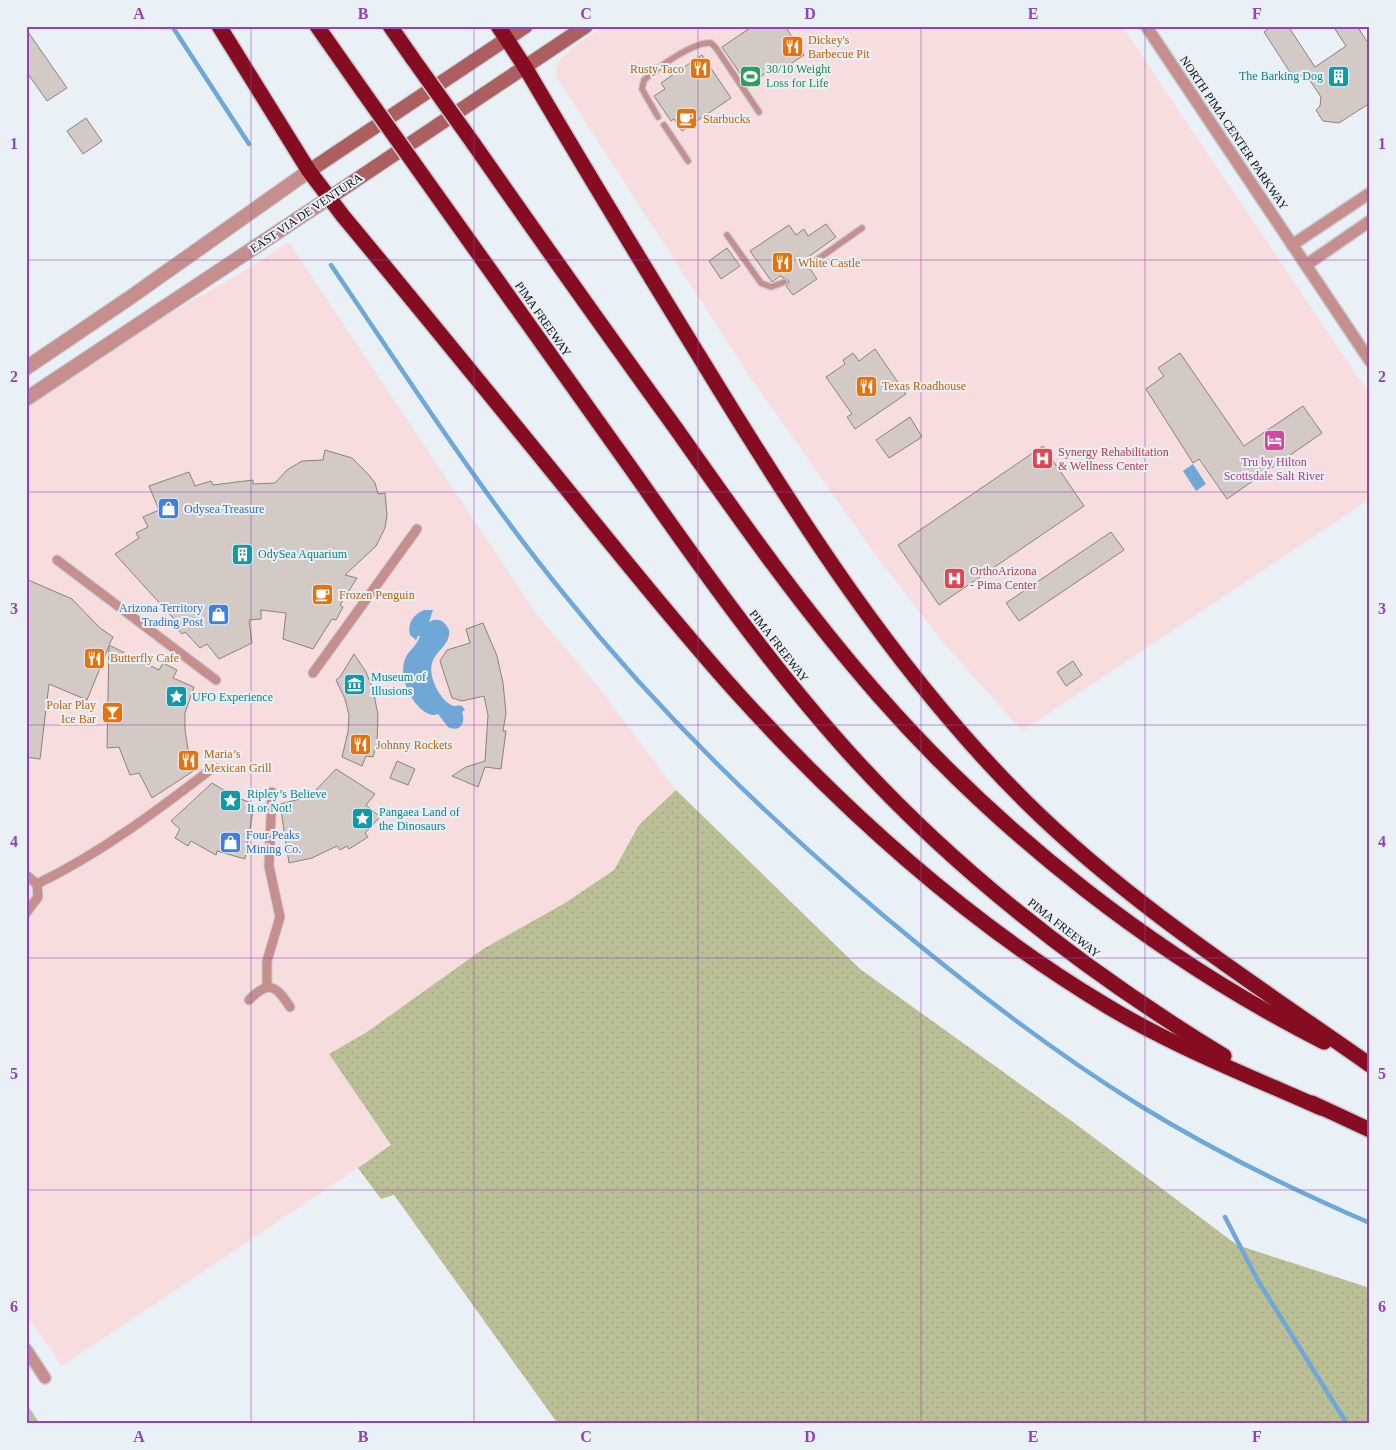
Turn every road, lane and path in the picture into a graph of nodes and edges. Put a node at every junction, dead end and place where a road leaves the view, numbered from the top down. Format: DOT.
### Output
graph roads {
  1 [pos="219,26"];
  2 [pos="317,26"];
  3 [pos="390,26"];
  4 [pos="498,26"];
  5 [pos="526,26"];
  6 [pos="586,26"];
  7 [pos="1146,26"];
  8 [pos="507,39"];
  9 [pos="525,67"];
  10 [pos="759,112"];
  11 [pos="658,117"];
  12 [pos="664,125"];
  13 [pos="688,161"];
  14 [pos="309,171"];
  15 [pos="1370,193"];
  16 [pos="328,198"];
  17 [pos="1370,221"];
  18 [pos="862,228"];
  19 [pos="727,235"];
  20 [pos="1295,250"];
  21 [pos="1306,265"];
  22 [pos="808,266"];
  23 [pos="784,282"];
  24 [pos="1370,361"];
  25 [pos="26,368"];
  26 [pos="26,399"];
  27 [pos="417,529"];
  28 [pos="57,560"];
  29 [pos="313,673"];
  30 [pos="216,680"];
  31 [pos="214,767"];
  32 [pos="272,792"];
  33 [pos="26,875"];
  34 [pos="37,884"];
  35 [pos="26,913"];
  36 [pos="266,987"];
  37 [pos="249,1000"];
  38 [pos="290,1007"];
  39 [pos="1370,1065"];
  40 [pos="1320,1108"];
  41 [pos="1370,1130"];
  42 [pos="26,1349"];
  43 [pos="45,1378"];
  1 -- 14 [label="highway"];
  2 -- 40 [label="highway, PIMA FREEWAY, bridge"];
  3 -- 39 [label="highway, bridge"];
  4 -- 8 [label="highway"];
  5 -- 8 [label="main road"];
  6 -- 9 [label="main road, EAST VIA DE VENTURA"];
  7 -- 20 [label="street, NORTH PIMA CENTER PARKWAY"];
  8 -- 9 [label="highway"];
  8 -- 14 [label="main road"];
  9 -- 16 [label="main road, EAST VIA DE VENTURA"];
  9 -- 39 [label="highway"];
  10 -- 11 [label="lane"];
  12 -- 13 [label="lane"];
  14 -- 16 [label="highway"];
  14 -- 25 [label="street"];
  15 -- 20 [label="street"];
  16 -- 26 [label="street, EAST VIA DE VENTURA"];
  16 -- 40 [label="highway"];
  17 -- 21 [label="street"];
  18 -- 22 [label="lane"];
  19 -- 23 [label="lane"];
  20 -- 21 [label="street, NORTH PIMA CENTER PARKWAY"];
  21 -- 24 [label="street, NORTH PIMA CENTER PARKWAY"];
  27 -- 29 [label="street"];
  28 -- 30 [label="street"];
  31 -- 34 [label="street"];
  32 -- 36 [label="street"];
  33 -- 34 [label="street"];
  34 -- 35 [label="street"];
  36 -- 37 [label="street"];
  36 -- 38 [label="street"];
  40 -- 41 [label="highway, PIMA FREEWAY"];
  42 -- 43 [label="street"];
}
